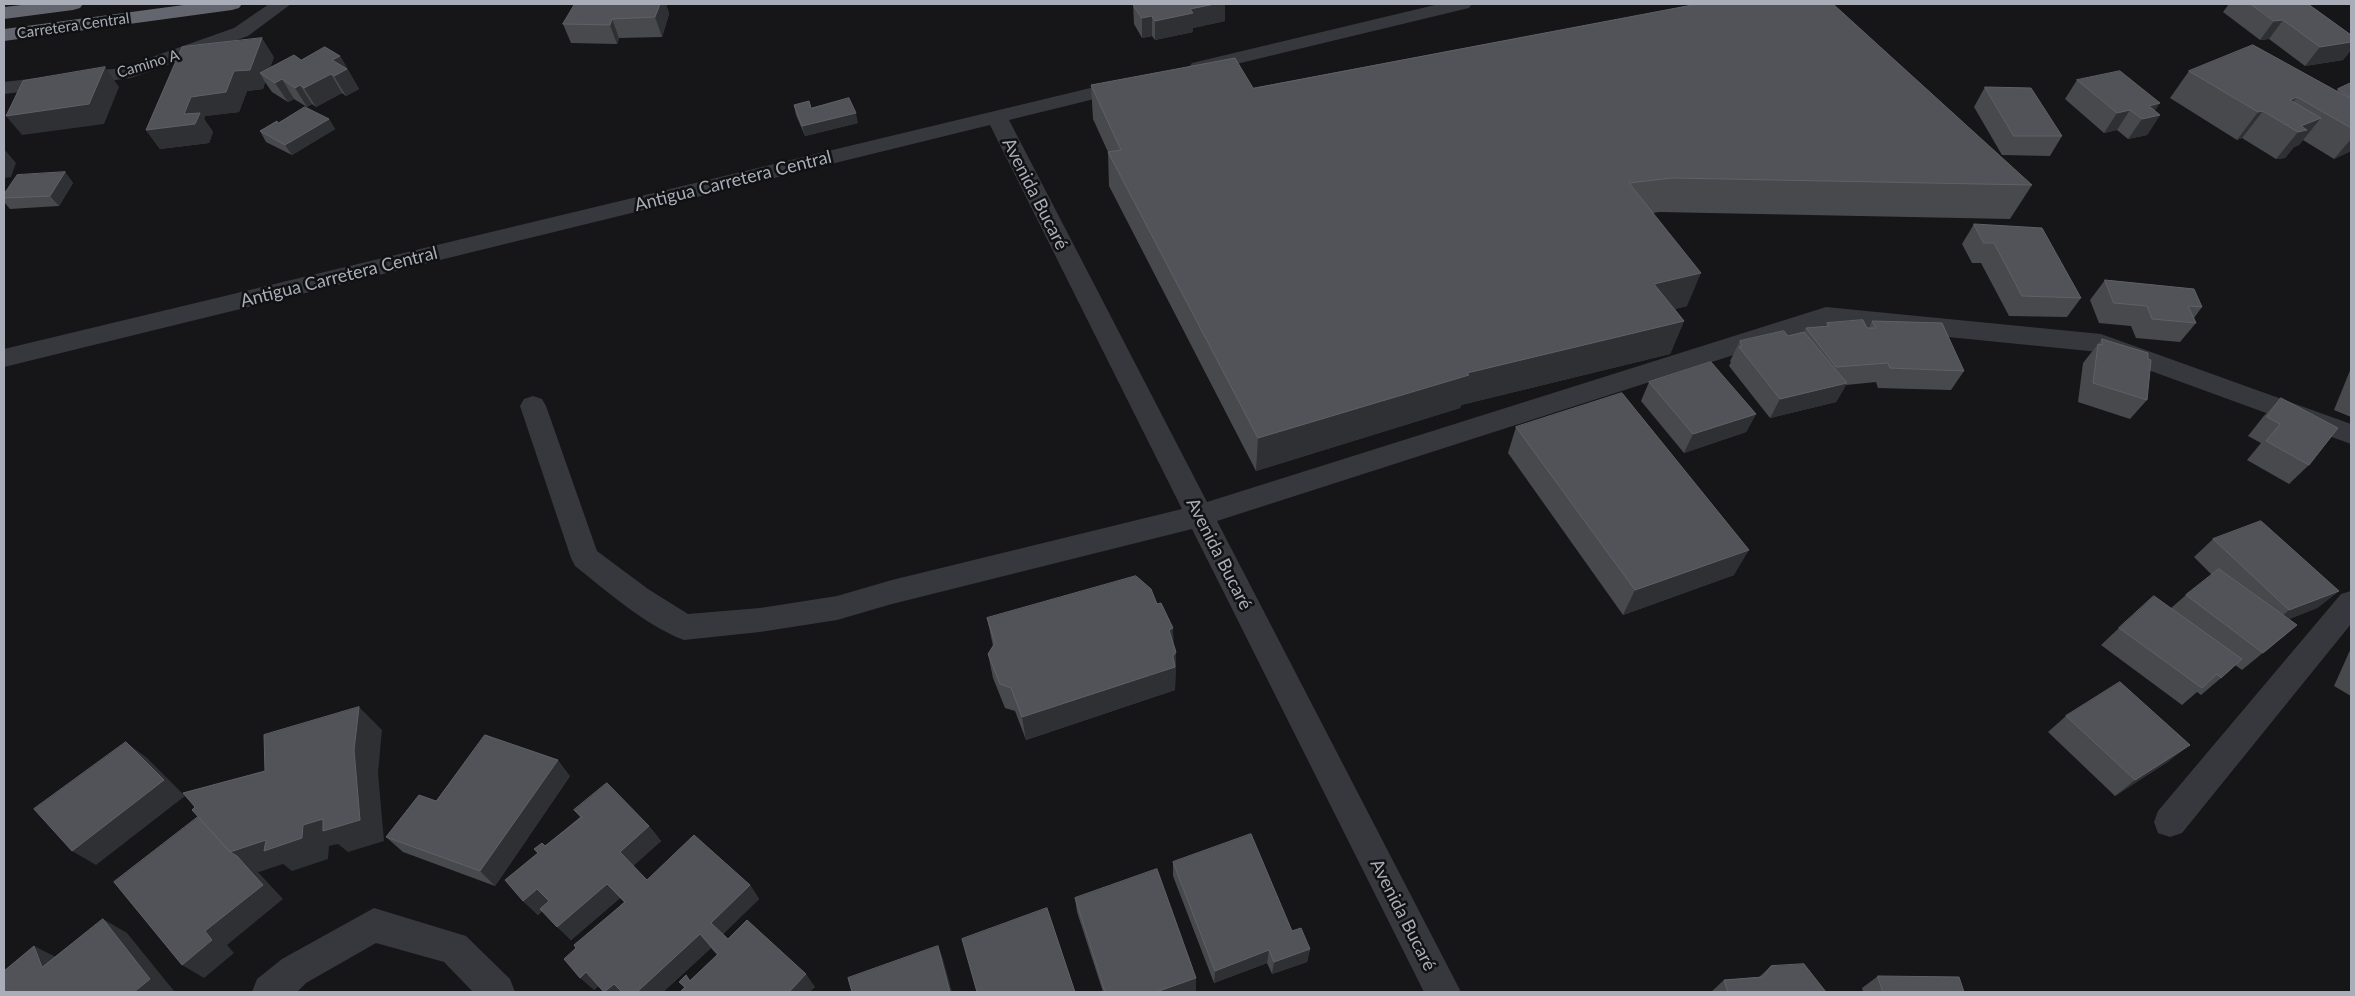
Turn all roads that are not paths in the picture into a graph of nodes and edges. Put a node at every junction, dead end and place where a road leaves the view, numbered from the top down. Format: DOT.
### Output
graph roads {
  1 [pos="73,4"];
  2 [pos="232,4"];
  3 [pos="281,4"];
  4 [pos="1462,4"];
  5 [pos="4,13"];
  6 [pos="4,35"];
  7 [pos="1180,72"];
  8 [pos="1151,79"];
  9 [pos="4,88"];
  10 [pos="996,116"];
  11 [pos="4,358"];
  12 [pos="533,406"];
  13 [pos="2351,434"];
  14 [pos="1200,516"];
  15 [pos="2351,603"];
  16 [pos="2170,822"];
  17 [pos="1436,990"];
  18 [pos="270,992"];
  19 [pos="497,992"];
  1 -- 5 [label="highway, Carretera Central"];
  2 -- 6 [label="highway, Carretera Central"];
  3 -- 9 [label="street, Camino A"];
  4 -- 7 [label="street"];
  8 -- 10 [label="street, Antigua Carretera Central"];
  10 -- 11 [label="street, Antigua Carretera Central"];
  10 -- 14 [label="street, Avenida Bucaré"];
  12 -- 14 [label="street"];
  13 -- 14 [label="street"];
  14 -- 17 [label="street, Avenida Bucaré"];
  15 -- 16 [label="street"];
  18 -- 19 [label="street"];
}
